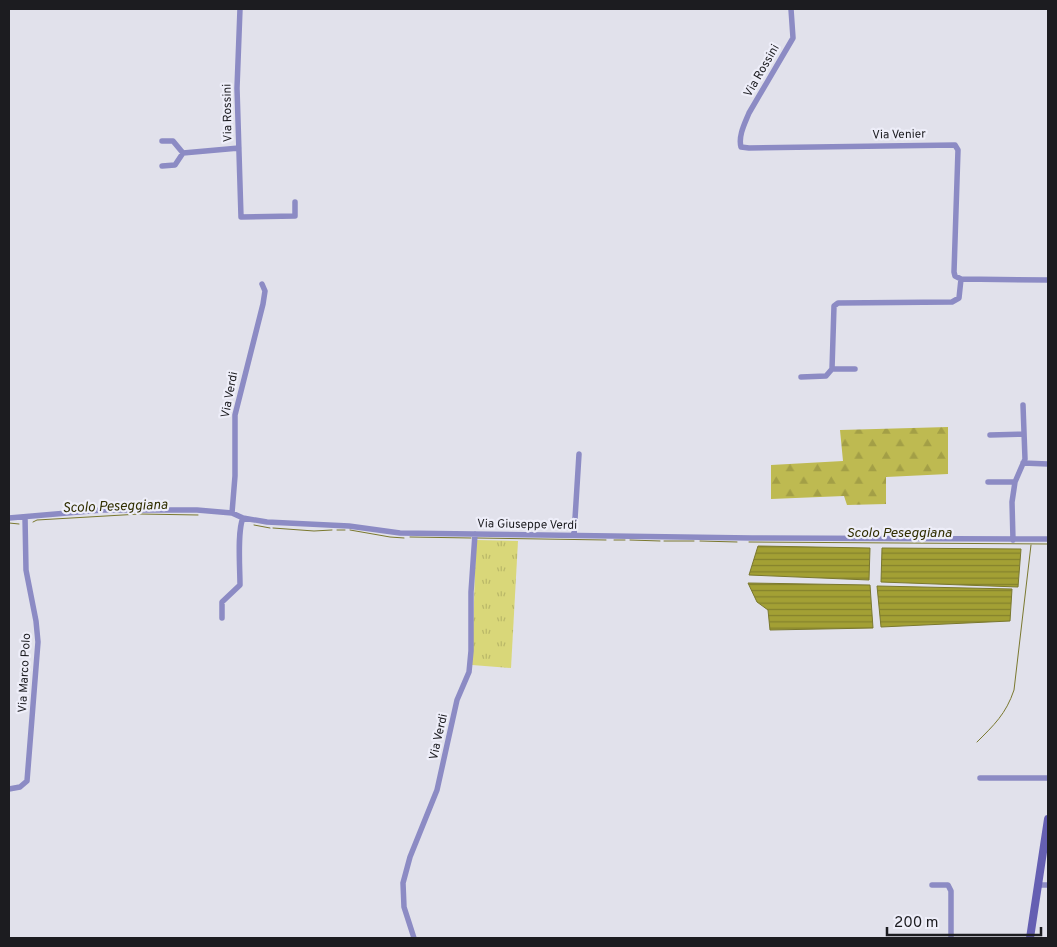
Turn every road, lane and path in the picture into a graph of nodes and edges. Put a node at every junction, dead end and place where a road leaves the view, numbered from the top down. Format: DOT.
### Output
graph roads {
  1 [pos="240,9"];
  2 [pos="791,9"];
  3 [pos="749,113"];
  4 [pos="162,141"];
  5 [pos="239,148"];
  6 [pos="183,153"];
  7 [pos="162,166"];
  8 [pos="295,202"];
  9 [pos="961,279"];
  10 [pos="1048,280"];
  11 [pos="262,284"];
  12 [pos="832,369"];
  13 [pos="855,369"];
  14 [pos="801,377"];
  15 [pos="1023,404"];
  16 [pos="1024,434"];
  17 [pos="990,436"];
  18 [pos="579,454"];
  19 [pos="1023,463"];
  20 [pos="1048,464"];
  21 [pos="988,482"];
  22 [pos="1015,482"];
  23 [pos="232,513"];
  24 [pos="25,517"];
  25 [pos="9,518"];
  26 [pos="244,518"];
  27 [pos="475,534"];
  28 [pos="574,535"];
  29 [pos="1048,539"];
  30 [pos="1013,540"];
  31 [pos="222,618"];
  32 [pos="980,778"];
  33 [pos="1048,778"];
  34 [pos="9,789"];
  35 [pos="1048,819"];
  36 [pos="932,885"];
  37 [pos="1038,885"];
  38 [pos="1048,885"];
  39 [pos="414,938"];
  40 [pos="951,938"];
  41 [pos="1030,938"];
  1 -- 5 [label="street, Via Rossini"];
  2 -- 3 [label="street, Via Rossini"];
  3 -- 9 [label="street, Via Venier"];
  4 -- 6 [label="street"];
  5 -- 6 [label="street"];
  5 -- 8 [label="street, Via Rossini"];
  6 -- 7 [label="street"];
  9 -- 10 [label="street"];
  9 -- 12 [label="street"];
  11 -- 23 [label="street, Via Verdi"];
  12 -- 13 [label="street"];
  12 -- 14 [label="street"];
  15 -- 16 [label="street"];
  16 -- 17 [label="street"];
  16 -- 19 [label="street"];
  18 -- 28 [label="street"];
  19 -- 20 [label="street"];
  19 -- 22 [label="street"];
  21 -- 22 [label="street"];
  22 -- 30 [label="street"];
  23 -- 24 [label="street, Via Giuseppe Verdi"];
  23 -- 26 [label="street, Via Giuseppe Verdi"];
  24 -- 25 [label="street, Via Giuseppe Verdi"];
  24 -- 34 [label="street, Via Marco Polo"];
  26 -- 27 [label="street, Via Giuseppe Verdi"];
  26 -- 31 [label="street"];
  27 -- 28 [label="street, Via Giuseppe Verdi"];
  27 -- 39 [label="street, Via Verdi"];
  28 -- 30 [label="street, Via Giuseppe Verdi"];
  29 -- 30 [label="street, Via Giuseppe Verdi"];
  32 -- 33 [label="street"];
  35 -- 37 [label="main road"];
  36 -- 40 [label="street"];
  37 -- 38 [label="street"];
  37 -- 41 [label="main road"];
}
